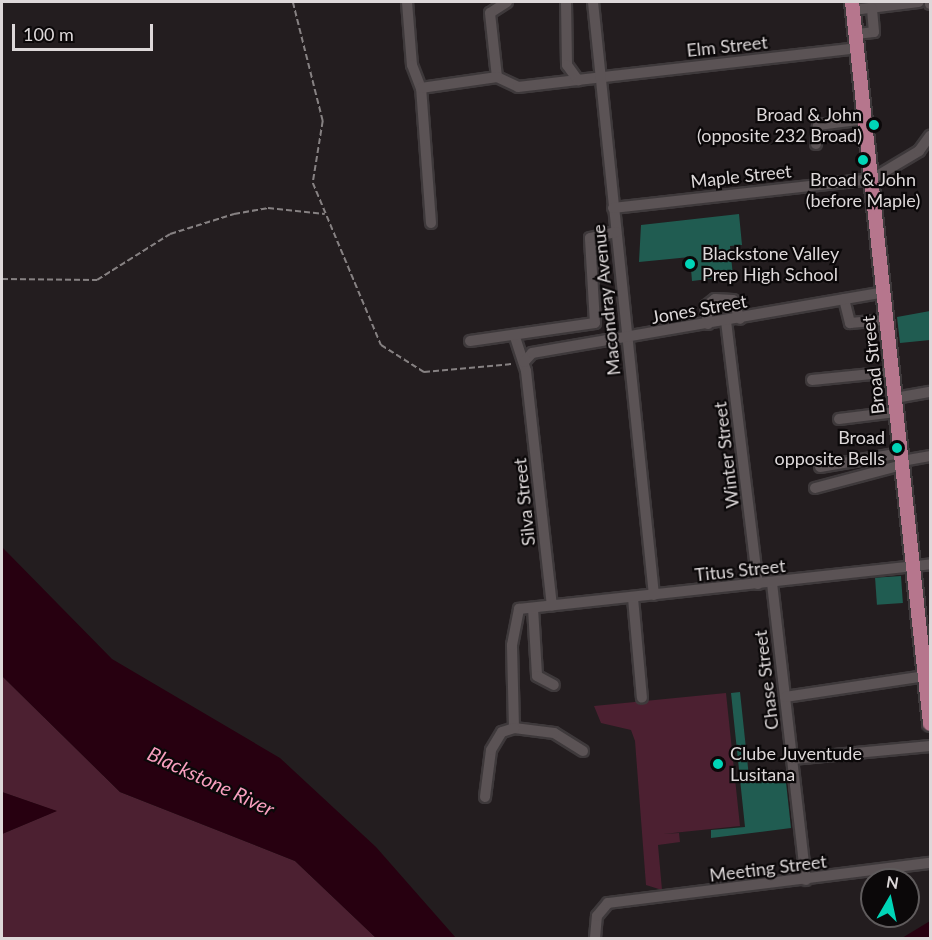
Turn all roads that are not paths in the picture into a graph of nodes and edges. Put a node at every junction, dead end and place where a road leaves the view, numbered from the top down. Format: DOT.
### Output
graph roads {
  1 [pos="407,2"];
  2 [pos="507,2"];
  3 [pos="566,2"];
  4 [pos="593,2"];
  5 [pos="919,2"];
  6 [pos="853,6"];
  7 [pos="872,8"];
  8 [pos="857,41"];
  9 [pos="600,76"];
  10 [pos="496,77"];
  11 [pos="578,80"];
  12 [pos="421,88"];
  13 [pos="866,119"];
  14 [pos="930,136"];
  15 [pos="816,144"];
  16 [pos="872,179"];
  17 [pos="614,208"];
  18 [pos="431,223"];
  19 [pos="616,232"];
  20 [pos="884,291"];
  21 [pos="844,299"];
  22 [pos="740,319"];
  23 [pos="887,320"];
  24 [pos="726,321"];
  25 [pos="708,324"];
  26 [pos="515,337"];
  27 [pos="626,339"];
  28 [pos="470,341"];
  29 [pos="524,362"];
  30 [pos="892,372"];
  31 [pos="812,380"];
  32 [pos="930,392"];
  33 [pos="896,405"];
  34 [pos="839,420"];
  35 [pos="930,456"];
  36 [pos="902,460"];
  37 [pos="820,467"];
  38 [pos="815,488"];
  39 [pos="930,564"];
  40 [pos="913,567"];
  41 [pos="771,583"];
  42 [pos="758,584"];
  43 [pos="654,595"];
  44 [pos="633,598"];
  45 [pos="552,606"];
  46 [pos="533,608"];
  47 [pos="925,625"];
  48 [pos="925,676"];
  49 [pos="554,685"];
  50 [pos="785,697"];
  51 [pos="642,698"];
  52 [pos="930,724"];
  53 [pos="514,728"];
  54 [pos="930,746"];
  55 [pos="583,751"];
  56 [pos="792,759"];
  57 [pos="485,797"];
  58 [pos="930,862"];
  59 [pos="806,880"];
  60 [pos="595,939"];
  1 -- 12 [label="street"];
  2 -- 10 [label="street"];
  3 -- 11 [label="street"];
  4 -- 9 [label="street, Macondray Avenue"];
  5 -- 7 [label="street"];
  6 -- 7 [label="street"];
  6 -- 8 [label="main road, Broad Street"];
  7 -- 8 [label="street"];
  8 -- 9 [label="street, Elm Street"];
  8 -- 13 [label="main road, Broad Street"];
  9 -- 11 [label="street, Elm Street"];
  9 -- 17 [label="street, Macondray Avenue"];
  10 -- 11 [label="street, Elm Street"];
  10 -- 12 [label="street"];
  12 -- 18 [label="street"];
  13 -- 15 [label="street"];
  13 -- 16 [label="main road, Broad Street"];
  14 -- 16 [label="street"];
  16 -- 17 [label="street, Maple Street"];
  16 -- 20 [label="main road, Broad Street"];
  17 -- 19 [label="street, Macondray Avenue"];
  19 -- 26 [label="street"];
  19 -- 27 [label="street, Macondray Avenue"];
  20 -- 21 [label="street, Jones Street"];
  20 -- 23 [label="main road, Broad Street"];
  21 -- 22 [label="street, Jones Street"];
  21 -- 23 [label="street"];
  22 -- 24 [label="street, Jones Street"];
  22 -- 25 [label="street"];
  23 -- 30 [label="main road, Broad Street"];
  24 -- 25 [label="street, Jones Street"];
  24 -- 42 [label="street, Winter Street"];
  25 -- 27 [label="street, Jones Street"];
  26 -- 28 [label="street"];
  26 -- 29 [label="street, Silva Street"];
  27 -- 29 [label="street, Jones Street"];
  27 -- 43 [label="street, Macondray Avenue"];
  29 -- 45 [label="street, Silva Street"];
  30 -- 31 [label="street"];
  30 -- 33 [label="main road, Broad Street"];
  32 -- 33 [label="street"];
  33 -- 34 [label="street"];
  33 -- 36 [label="main road, Broad Street"];
  35 -- 36 [label="street"];
  36 -- 37 [label="street"];
  36 -- 38 [label="street"];
  36 -- 40 [label="main road, Broad Street"];
  39 -- 40 [label="street, Titus Street"];
  40 -- 41 [label="street, Titus Street"];
  40 -- 47 [label="main road, Broad Street"];
  41 -- 42 [label="street, Titus Street"];
  41 -- 50 [label="street, Chase Street"];
  42 -- 43 [label="street, Titus Street"];
  43 -- 44 [label="street, Titus Street"];
  44 -- 45 [label="street, Titus Street"];
  44 -- 51 [label="street"];
  45 -- 46 [label="street"];
  46 -- 49 [label="street"];
  46 -- 53 [label="street"];
  47 -- 48 [label="main road, Broad Street"];
  48 -- 50 [label="street"];
  48 -- 52 [label="main road, Broad Street"];
  50 -- 56 [label="street, Chase Street"];
  53 -- 55 [label="street"];
  53 -- 57 [label="street"];
  54 -- 56 [label="street"];
  56 -- 59 [label="street, Chase Street"];
  58 -- 59 [label="street, Meeting Street"];
  59 -- 60 [label="street, Meeting Street"];
}
